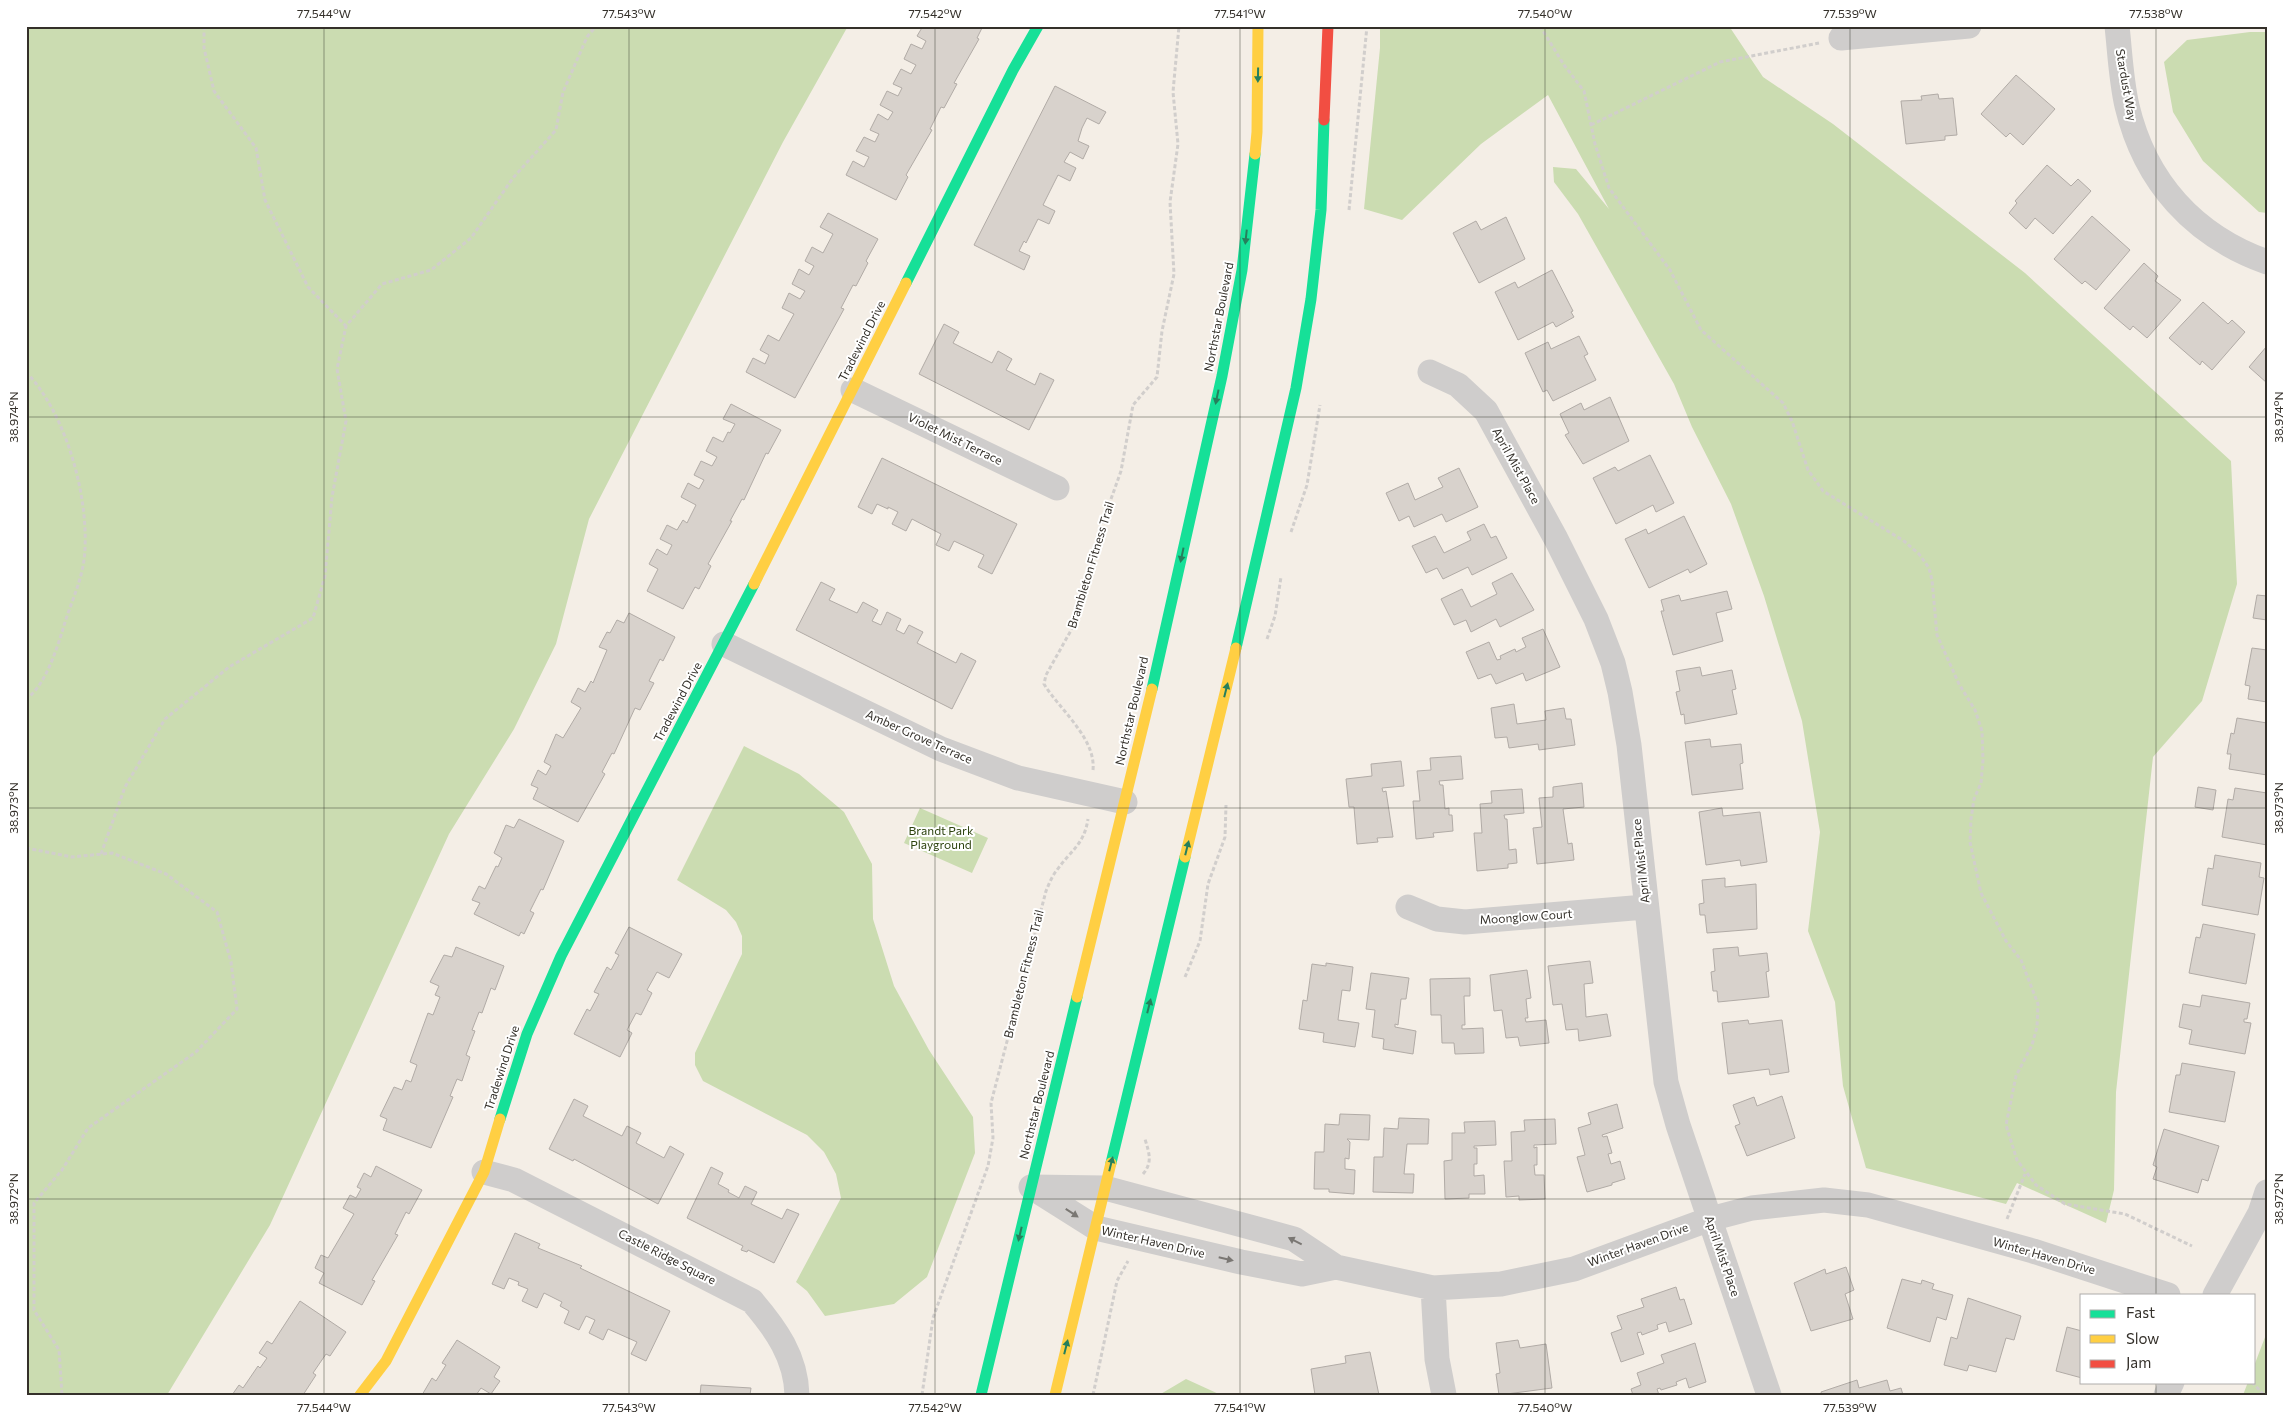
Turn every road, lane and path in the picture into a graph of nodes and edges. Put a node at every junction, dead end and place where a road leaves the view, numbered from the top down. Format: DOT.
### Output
graph roads {
  1 [pos="204,26"];
  2 [pos="596,26"];
  3 [pos="1038,26"];
  4 [pos="1179,26"];
  5 [pos="1258,26"];
  6 [pos="1328,26"];
  7 [pos="1540,26"];
  8 [pos="1969,26"];
  9 [pos="2118,26"];
  10 [pos="1841,38"];
  11 [pos="1591,125"];
  12 [pos="2267,262"];
  13 [pos="346,326"];
  14 [pos="26,372"];
  15 [pos="1430,372"];
  16 [pos="853,390"];
  17 [pos="1057,488"];
  18 [pos="724,644"];
  19 [pos="26,699"];
  20 [pos="1091,796"];
  21 [pos="1125,802"];
  22 [pos="26,848"];
  23 [pos="101,854"];
  24 [pos="1408,907"];
  25 [pos="1645,907"];
  26 [pos="484,1172"];
  27 [pos="2025,1174"];
  28 [pos="1031,1187"];
  29 [pos="1105,1188"];
  30 [pos="2267,1192"];
  31 [pos="1710,1219"];
  32 [pos="1096,1228"];
  33 [pos="2000,1243"];
  34 [pos="2192,1246"];
  35 [pos="1336,1267"];
  36 [pos="1433,1288"];
  37 [pos="2165,1294"];
  38 [pos="2216,1294"];
  39 [pos="2254,1384"];
  40 [pos="62,1395"];
  41 [pos="360,1395"];
  42 [pos="797,1395"];
  43 [pos="922,1395"];
  44 [pos="981,1395"];
  45 [pos="1055,1395"];
  46 [pos="1444,1395"];
  47 [pos="1769,1395"];
  48 [pos="2264,1395"];
  1 -- 13 [label="path"];
  2 -- 13 [label="path"];
  3 -- 16 [label="main road, Tradewind Drive"];
  4 -- 20 [label="path, Brambleton Fitness Trail"];
  5 -- 21 [label="main road, Northstar Boulevard, one-way"];
  29 -- 6 [label="main road, one-way"];
  7 -- 11 [label="path"];
  8 -- 10 [label="street"];
  9 -- 12 [label="street, Stardust Way"];
  10 -- 11 [label="path"];
  11 -- 27 [label="path"];
  13 -- 23 [label="path"];
  14 -- 19 [label="path"];
  15 -- 25 [label="street, April Mist Place"];
  16 -- 17 [label="street, Violet Mist Terrace"];
  16 -- 18 [label="main road, Tradewind Drive"];
  18 -- 20 [label="street, Amber Grove Terrace"];
  18 -- 26 [label="main road, Tradewind Drive"];
  20 -- 21 [label="street, Amber Grove Terrace"];
  20 -- 43 [label="path, Brambleton Fitness Trail"];
  21 -- 28 [label="main road, Northstar Boulevard"];
  22 -- 23 [label="path"];
  23 -- 40 [label="path"];
  24 -- 25 [label="street, Moonglow Court"];
  25 -- 31 [label="street, April Mist Place"];
  26 -- 41 [label="main road, Tradewind Drive"];
  26 -- 42 [label="street, Castle Ridge Square"];
  27 -- 33 [label="path"];
  27 -- 34 [label="path"];
  28 -- 29 [label="street, Winter Haven Drive"];
  28 -- 32 [label="street, Winter Haven Drive, one-way"];
  28 -- 44 [label="main road, Northstar Boulevard, one-way"];
  29 -- 32 [label="main road"];
  35 -- 29 [label="street, Winter Haven Drive, one-way"];
  30 -- 38 [label="street"];
  31 -- 33 [label="street, Winter Haven Drive"];
  31 -- 36 [label="street, Winter Haven Drive"];
  31 -- 47 [label="street, April Mist Place"];
  32 -- 35 [label="street, Winter Haven Drive, one-way"];
  45 -- 32 [label="main road, one-way"];
  33 -- 37 [label="street, Winter Haven Drive"];
  35 -- 36 [label="street, Winter Haven Drive"];
  36 -- 46 [label="street"];
  39 -- 48 [label="path"];
}
